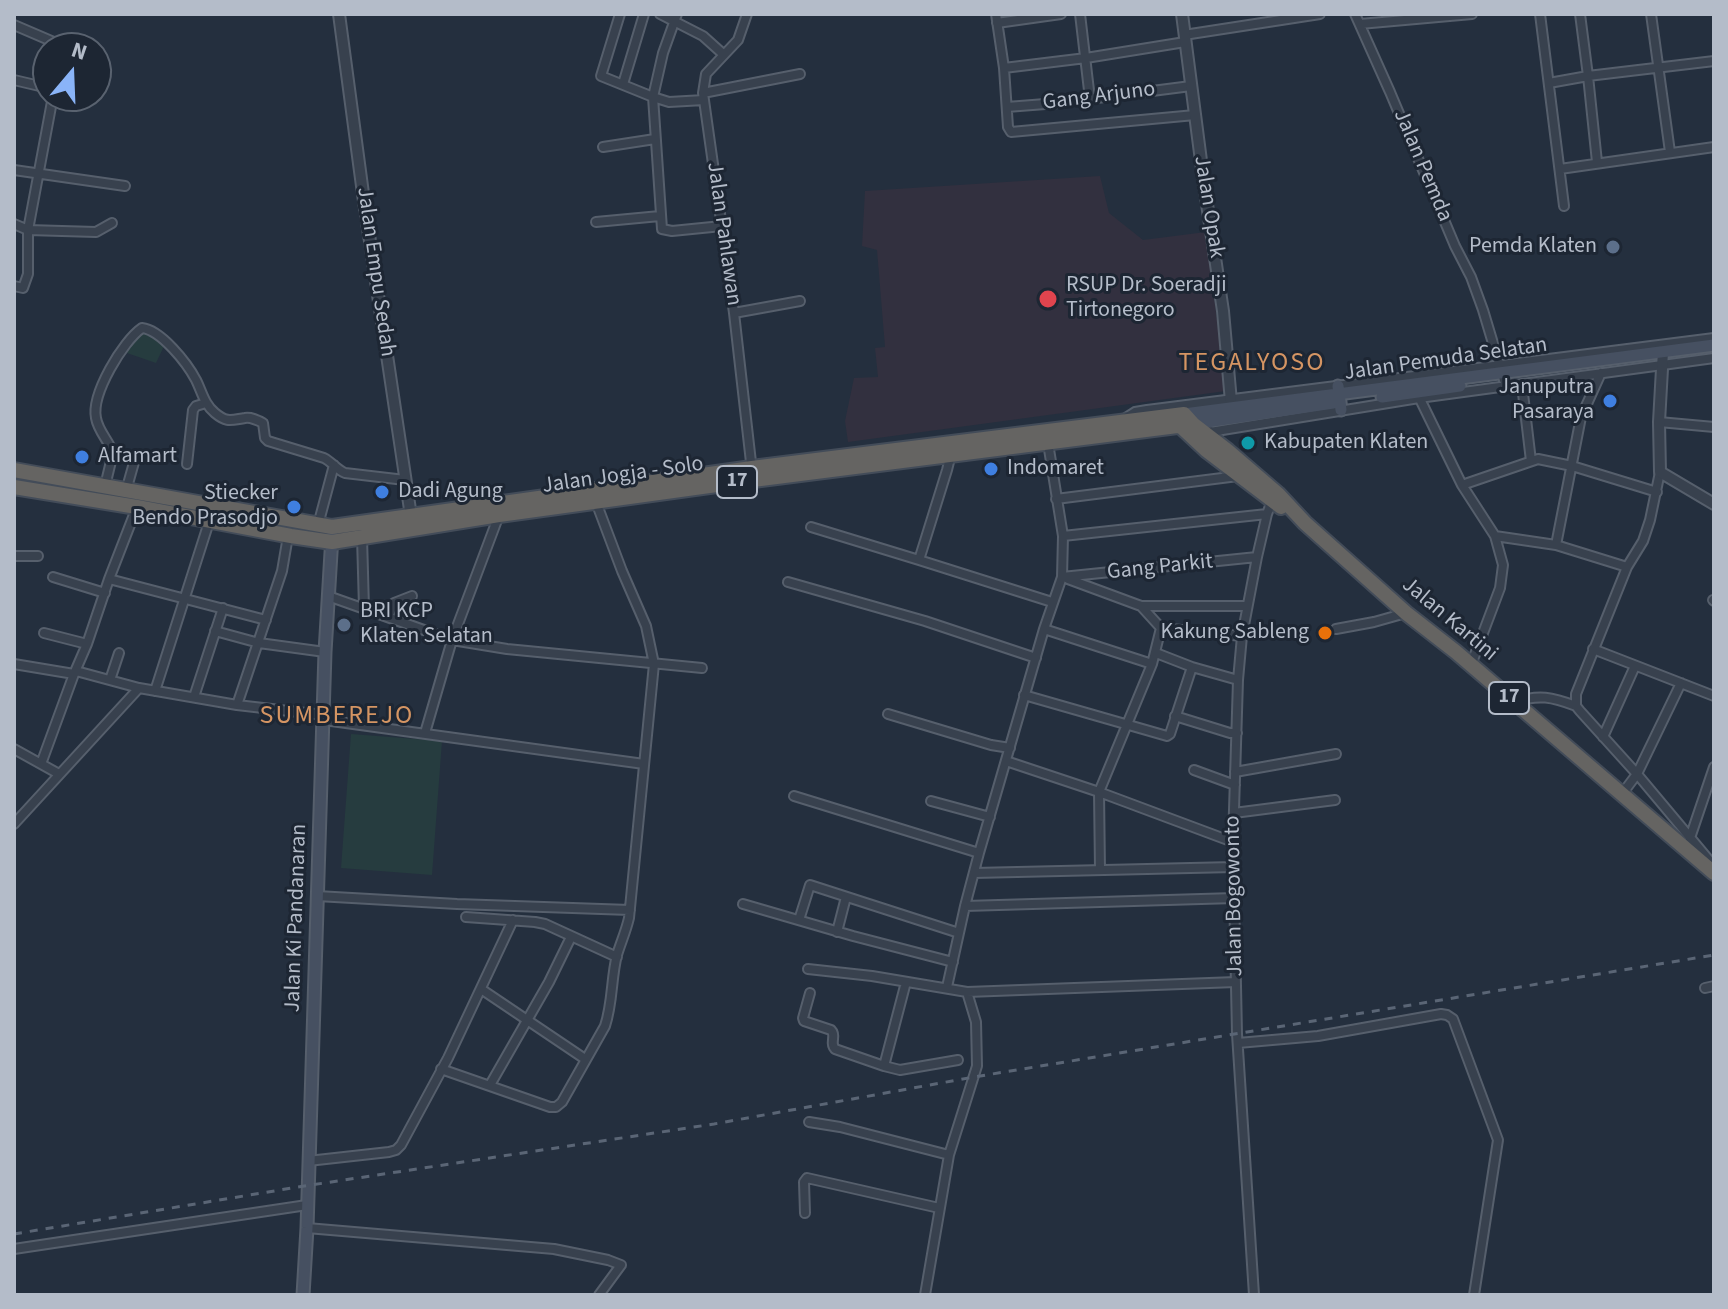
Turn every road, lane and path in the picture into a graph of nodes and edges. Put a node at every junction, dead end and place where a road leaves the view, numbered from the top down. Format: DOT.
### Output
graph roads {
  1 [pos="339,14"];
  2 [pos="620,14"];
  3 [pos="644,14"];
  4 [pos="660,14"];
  5 [pos="747,14"];
  6 [pos="1061,14"];
  7 [pos="1080,14"];
  8 [pos="1182,14"];
  9 [pos="1320,14"];
  10 [pos="1355,14"];
  11 [pos="1472,14"];
  12 [pos="1540,14"];
  13 [pos="1580,14"];
  14 [pos="1651,14"];
  15 [pos="675,17"];
  16 [pos="996,19"];
  17 [pos="1360,24"];
  18 [pos="1185,39"];
  19 [pos="723,54"];
  20 [pos="1086,58"];
  21 [pos="1714,61"];
  22 [pos="1004,68"];
  23 [pos="1659,69"];
  24 [pos="800,74"];
  25 [pos="1588,76"];
  26 [pos="1549,83"];
  27 [pos="623,84"];
  28 [pos="1191,86"];
  29 [pos="653,97"];
  30 [pos="704,97"];
  31 [pos="1090,99"];
  32 [pos="1007,107"];
  33 [pos="50,112"];
  34 [pos="1195,115"];
  35 [pos="655,139"];
  36 [pos="603,147"];
  37 [pos="1714,147"];
  38 [pos="1670,152"];
  39 [pos="1597,162"];
  40 [pos="1560,169"];
  41 [pos="14,170"];
  42 [pos="38,174"];
  43 [pos="125,186"];
  44 [pos="1564,206"];
  45 [pos="660,216"];
  46 [pos="596,222"];
  47 [pos="112,223"];
  48 [pos="14,224"];
  49 [pos="722,226"];
  50 [pos="28,230"];
  51 [pos="14,286"];
  52 [pos="800,301"];
  53 [pos="734,313"];
  54 [pos="1714,338"];
  55 [pos="1714,345"];
  56 [pos="1714,355"];
  57 [pos="1663,358"];
  58 [pos="1502,373"];
  59 [pos="1527,373"];
  60 [pos="1601,373"];
  61 [pos="1416,392"];
  62 [pos="1340,398"];
  63 [pos="1301,400"];
  64 [pos="206,403"];
  65 [pos="1232,409"];
  66 [pos="1119,421"];
  67 [pos="1659,422"];
  68 [pos="1188,426"];
  69 [pos="1714,427"];
  70 [pos="1048,443"];
  71 [pos="950,450"];
  72 [pos="135,459"];
  73 [pos="1531,461"];
  74 [pos="187,464"];
  75 [pos="334,465"];
  76 [pos="1572,466"];
  77 [pos="14,470"];
  78 [pos="1660,472"];
  79 [pos="752,474"];
  80 [pos="1239,476"];
  81 [pos="405,480"];
  82 [pos="1462,485"];
  83 [pos="105,486"];
  84 [pos="14,487"];
  85 [pos="126,491"];
  86 [pos="1657,492"];
  87 [pos="1056,499"];
  88 [pos="596,502"];
  89 [pos="1714,504"];
  90 [pos="137,507"];
  91 [pos="1270,507"];
  92 [pos="499,515"];
  93 [pos="209,522"];
  94 [pos="412,522"];
  95 [pos="1305,523"];
  96 [pos="811,527"];
  97 [pos="327,531"];
  98 [pos="288,536"];
  99 [pos="1063,536"];
  100 [pos="1495,536"];
  101 [pos="362,537"];
  102 [pos="1556,545"];
  103 [pos="14,556"];
  104 [pos="38,556"];
  105 [pos="1257,557"];
  106 [pos="919,560"];
  107 [pos="1627,567"];
  108 [pos="53,577"];
  109 [pos="1063,578"];
  110 [pos="109,579"];
  111 [pos="788,582"];
  112 [pos="105,593"];
  113 [pos="328,596"];
  114 [pos="412,596"];
  115 [pos="185,599"];
  116 [pos="1052,602"];
  117 [pos="1141,606"];
  118 [pos="1247,606"];
  119 [pos="223,608"];
  120 [pos="364,608"];
  121 [pos="1406,613"];
  122 [pos="388,617"];
  123 [pos="266,620"];
  124 [pos="1161,628"];
  125 [pos="1044,629"];
  126 [pos="1336,629"];
  127 [pos="215,631"];
  128 [pos="44,633"];
  129 [pos="1242,636"];
  130 [pos="452,640"];
  131 [pos="259,643"];
  132 [pos="87,644"];
  133 [pos="1593,649"];
  134 [pos="325,652"];
  135 [pos="119,653"];
  136 [pos="1156,653"];
  137 [pos="1036,658"];
  138 [pos="14,664"];
  139 [pos="654,664"];
  140 [pos="1152,664"];
  141 [pos="1471,666"];
  142 [pos="1635,666"];
  143 [pos="1192,667"];
  144 [pos="702,668"];
  145 [pos="75,673"];
  146 [pos="110,680"];
  147 [pos="1238,680"];
  148 [pos="1681,683"];
  149 [pos="139,688"];
  150 [pos="155,691"];
  151 [pos="1024,695"];
  152 [pos="1714,696"];
  153 [pos="194,697"];
  154 [pos="1514,702"];
  155 [pos="237,705"];
  156 [pos="1576,706"];
  157 [pos="888,714"];
  158 [pos="1175,716"];
  159 [pos="324,717"];
  160 [pos="1127,725"];
  161 [pos="425,733"];
  162 [pos="1237,733"];
  163 [pos="1603,737"];
  164 [pos="1010,748"];
  165 [pos="14,749"];
  166 [pos="1336,754"];
  167 [pos="1006,761"];
  168 [pos="41,764"];
  169 [pos="644,764"];
  170 [pos="1714,767"];
  171 [pos="1194,770"];
  172 [pos="1235,772"];
  173 [pos="59,774"];
  174 [pos="1637,774"];
  175 [pos="1235,785"];
  176 [pos="1099,792"];
  177 [pos="1622,794"];
  178 [pos="794,796"];
  179 [pos="1335,800"];
  180 [pos="931,801"];
  181 [pos="1234,813"];
  182 [pos="990,817"];
  183 [pos="14,824"];
  184 [pos="1233,842"];
  185 [pos="1688,842"];
  186 [pos="979,853"];
  187 [pos="1714,866"];
  188 [pos="1234,867"];
  189 [pos="1100,870"];
  190 [pos="974,873"];
  191 [pos="1714,873"];
  192 [pos="317,896"];
  193 [pos="846,897"];
  194 [pos="1235,898"];
  195 [pos="743,904"];
  196 [pos="965,906"];
  197 [pos="630,910"];
  198 [pos="466,917"];
  199 [pos="513,920"];
  200 [pos="799,920"];
  201 [pos="837,932"];
  202 [pos="959,933"];
  203 [pos="571,937"];
  204 [pos="617,957"];
  205 [pos="953,962"];
  206 [pos="808,969"];
  207 [pos="906,982"];
  208 [pos="1236,982"];
  209 [pos="947,987"];
  210 [pos="481,989"];
  211 [pos="967,992"];
  212 [pos="810,993"];
  213 [pos="527,1020"];
  214 [pos="1238,1043"];
  215 [pos="585,1059"];
  216 [pos="958,1060"];
  217 [pos="884,1066"];
  218 [pos="441,1069"];
  219 [pos="490,1085"];
  220 [pos="809,1122"];
  221 [pos="949,1155"];
  222 [pos="308,1161"];
  223 [pos="307,1205"];
  224 [pos="939,1208"];
  225 [pos="805,1213"];
  226 [pos="307,1228"];
  227 [pos="14,1249"];
  228 [pos="303,1295"];
  229 [pos="599,1295"];
  230 [pos="925,1295"];
  231 [pos="1254,1295"];
  232 [pos="1474,1295"];
  1 -- 81 [label="street, Jalan Empu Sedah"];
  2 -- 27 [label="street"];
  3 -- 27 [label="street"];
  4 -- 15 [label="street"];
  5 -- 19 [label="street"];
  6 -- 16 [label="street"];
  7 -- 20 [label="street"];
  8 -- 18 [label="street, Jalan Opak"];
  9 -- 18 [label="street"];
  10 -- 17 [label="street, Jalan Pemda"];
  11 -- 17 [label="street"];
  12 -- 26 [label="street"];
  13 -- 25 [label="street"];
  14 -- 23 [label="street"];
  15 -- 19 [label="street"];
  15 -- 29 [label="street"];
  16 -- 22 [label="street"];
  17 -- 58 [label="street, Jalan Pemda"];
  18 -- 20 [label="street"];
  18 -- 28 [label="street, Jalan Opak"];
  19 -- 30 [label="street"];
  20 -- 22 [label="street"];
  20 -- 31 [label="street"];
  21 -- 23 [label="street"];
  22 -- 32 [label="street"];
  23 -- 25 [label="street"];
  23 -- 38 [label="street"];
  24 -- 30 [label="street"];
  25 -- 26 [label="street"];
  25 -- 39 [label="street"];
  26 -- 40 [label="street"];
  27 -- 29 [label="street"];
  28 -- 31 [label="street, Gang Arjuno"];
  28 -- 34 [label="street, Jalan Opak"];
  29 -- 30 [label="street"];
  29 -- 35 [label="street"];
  30 -- 49 [label="street, Jalan Pahlawan"];
  31 -- 32 [label="street, Gang Arjuno"];
  32 -- 34 [label="street"];
  33 -- 42 [label="street"];
  34 -- 65 [label="street, Jalan Opak"];
  35 -- 36 [label="street"];
  35 -- 45 [label="street"];
  37 -- 38 [label="street"];
  38 -- 39 [label="street"];
  39 -- 40 [label="street"];
  40 -- 44 [label="street"];
  41 -- 42 [label="street"];
  42 -- 43 [label="street"];
  42 -- 50 [label="street"];
  45 -- 46 [label="street"];
  45 -- 49 [label="street"];
  47 -- 50 [label="street"];
  48 -- 50 [label="street"];
  49 -- 53 [label="street, Jalan Pahlawan"];
  50 -- 51 [label="street"];
  52 -- 53 [label="street"];
  53 -- 79 [label="street, Jalan Pahlawan"];
  54 -- 59 [label="street"];
  55 -- 57 [label="main road, Jalan Pemuda Selatan"];
  56 -- 57 [label="main road, Jalan Pemuda Selatan"];
  57 -- 59 [label="main road, Jalan Pemuda Selatan"];
  57 -- 60 [label="street"];
  57 -- 67 [label="street"];
  58 -- 59 [label="main road, Jalan Pemuda Selatan"];
  58 -- 61 [label="main road, Jalan Pemuda Selatan"];
  58 -- 62 [label="street"];
  59 -- 60 [label="street"];
  59 -- 61 [label="street"];
  59 -- 73 [label="street"];
  60 -- 76 [label="street"];
  61 -- 62 [label="main road, Jalan Pemuda Selatan"];
  61 -- 82 [label="street"];
  62 -- 63 [label="main road, Jalan Pemuda Selatan"];
  62 -- 68 [label="street"];
  63 -- 65 [label="main road, Jalan Pemuda Selatan"];
  63 -- 65 [label="street"];
  64 -- 74 [label="street"];
  64 -- 75 [label="street"];
  64 -- 83 [label="street"];
  65 -- 66 [label="street"];
  65 -- 68 [label="main road, Jalan Pemuda Selatan"];
  66 -- 68 [label="highway, Jalan Jogja - Solo / 17"];
  66 -- 71 [label="highway, Jalan Jogja - Solo / 17"];
  67 -- 69 [label="street"];
  67 -- 78 [label="street"];
  68 -- 70 [label="highway, Jalan Jogja - Solo / 17"];
  68 -- 80 [label="highway, Jalan Kartini / 17"];
  68 -- 95 [label="highway, Jalan Kartini / 17"];
  70 -- 71 [label="highway, Jalan Jogja - Solo / 17"];
  70 -- 87 [label="street"];
  71 -- 79 [label="highway, Jalan Jogja - Solo / 17"];
  71 -- 106 [label="street"];
  72 -- 85 [label="street"];
  73 -- 76 [label="street"];
  73 -- 82 [label="street"];
  75 -- 81 [label="street"];
  75 -- 97 [label="street"];
  76 -- 86 [label="street"];
  76 -- 102 [label="street"];
  77 -- 83 [label="highway, Jalan Jogja - Solo / 17"];
  78 -- 86 [label="street"];
  78 -- 89 [label="street"];
  79 -- 88 [label="highway, Jalan Jogja - Solo / 17"];
  79 -- 94 [label="highway, Jalan Jogja - Solo / 17"];
  80 -- 87 [label="street"];
  80 -- 91 [label="highway, Jalan Kartini / 17"];
  81 -- 94 [label="street, Jalan Empu Sedah"];
  82 -- 100 [label="street"];
  83 -- 85 [label="highway, Jalan Jogja - Solo / 17"];
  84 -- 90 [label="highway, Jalan Jogja - Solo / 17"];
  85 -- 97 [label="highway, Jalan Jogja - Solo / 17"];
  86 -- 107 [label="street"];
  87 -- 99 [label="street"];
  88 -- 92 [label="highway, Jalan Jogja - Solo / 17"];
  88 -- 139 [label="street"];
  90 -- 93 [label="highway, Jalan Jogja - Solo / 17"];
  90 -- 110 [label="street"];
  91 -- 95 [label="highway, Jalan Kartini / 17"];
  91 -- 99 [label="street"];
  91 -- 105 [label="street, Jalan Bogowonto"];
  92 -- 94 [label="highway, Jalan Jogja - Solo / 17"];
  92 -- 130 [label="street"];
  93 -- 98 [label="highway, Jalan Jogja - Solo / 17"];
  93 -- 115 [label="street"];
  94 -- 97 [label="highway, Jalan Jogja - Solo / 17"];
  94 -- 101 [label="highway, Jalan Jogja - Solo / 17"];
  95 -- 121 [label="highway, Jalan Kartini / 17"];
  96 -- 106 [label="street"];
  97 -- 98 [label="highway, Jalan Jogja - Solo / 17"];
  97 -- 101 [label="highway, Jalan Jogja - Solo / 17"];
  97 -- 113 [label="main road, Jalan Ki Pandanaran"];
  98 -- 123 [label="street"];
  99 -- 109 [label="street"];
  100 -- 102 [label="street"];
  100 -- 141 [label="street"];
  101 -- 120 [label="street"];
  102 -- 107 [label="street"];
  103 -- 104 [label="street"];
  105 -- 109 [label="street, Gang Parkit"];
  105 -- 118 [label="street, Jalan Bogowonto"];
  106 -- 116 [label="street"];
  107 -- 133 [label="street"];
  108 -- 112 [label="street"];
  109 -- 116 [label="street"];
  109 -- 117 [label="street"];
  110 -- 112 [label="street"];
  110 -- 115 [label="street"];
  111 -- 137 [label="street"];
  112 -- 132 [label="street"];
  113 -- 120 [label="street"];
  113 -- 134 [label="main road, Jalan Ki Pandanaran"];
  114 -- 122 [label="street"];
  115 -- 119 [label="street"];
  115 -- 150 [label="street"];
  116 -- 125 [label="street"];
  117 -- 118 [label="street"];
  117 -- 124 [label="street"];
  118 -- 129 [label="street, Jalan Bogowonto"];
  119 -- 123 [label="street"];
  119 -- 127 [label="street"];
  120 -- 122 [label="street"];
  121 -- 126 [label="street"];
  121 -- 141 [label="highway, Jalan Kartini / 17"];
  122 -- 130 [label="street"];
  123 -- 131 [label="street"];
  124 -- 129 [label="street"];
  124 -- 136 [label="street"];
  125 -- 137 [label="street"];
  125 -- 140 [label="street"];
  127 -- 131 [label="street"];
  127 -- 153 [label="street"];
  128 -- 132 [label="street"];
  129 -- 147 [label="street, Jalan Bogowonto"];
  130 -- 139 [label="street"];
  130 -- 161 [label="street"];
  131 -- 134 [label="street"];
  131 -- 155 [label="street"];
  132 -- 145 [label="street"];
  133 -- 142 [label="street"];
  133 -- 156 [label="street"];
  134 -- 159 [label="main road, Jalan Ki Pandanaran"];
  135 -- 146 [label="street"];
  136 -- 140 [label="street"];
  136 -- 143 [label="street"];
  137 -- 151 [label="street"];
  138 -- 145 [label="street"];
  139 -- 144 [label="street"];
  139 -- 169 [label="street"];
  140 -- 160 [label="street"];
  141 -- 154 [label="highway, Jalan Kartini / 17"];
  142 -- 148 [label="street"];
  142 -- 163 [label="street"];
  143 -- 147 [label="street"];
  143 -- 158 [label="street"];
  145 -- 146 [label="street"];
  145 -- 168 [label="street"];
  146 -- 149 [label="street"];
  147 -- 162 [label="street, Jalan Bogowonto"];
  148 -- 152 [label="street"];
  148 -- 174 [label="street"];
  149 -- 150 [label="street"];
  149 -- 173 [label="street"];
  150 -- 153 [label="street"];
  151 -- 160 [label="street"];
  151 -- 164 [label="street"];
  153 -- 155 [label="street"];
  154 -- 156 [label="street"];
  154 -- 177 [label="highway, Jalan Kartini / 17"];
  155 -- 159 [label="street"];
  156 -- 163 [label="street"];
  157 -- 164 [label="street"];
  158 -- 160 [label="street"];
  158 -- 162 [label="street"];
  159 -- 161 [label="street"];
  159 -- 192 [label="main road, Jalan Ki Pandanaran"];
  160 -- 176 [label="street"];
  161 -- 169 [label="street"];
  162 -- 172 [label="street, Jalan Bogowonto"];
  163 -- 174 [label="street"];
  164 -- 167 [label="street"];
  165 -- 168 [label="street"];
  166 -- 172 [label="street"];
  167 -- 176 [label="street"];
  167 -- 182 [label="street"];
  168 -- 173 [label="street"];
  169 -- 197 [label="street"];
  170 -- 185 [label="street"];
  171 -- 175 [label="street"];
  172 -- 175 [label="street, Jalan Bogowonto"];
  173 -- 183 [label="street"];
  174 -- 177 [label="street"];
  174 -- 185 [label="street"];
  175 -- 181 [label="street, Jalan Bogowonto"];
  176 -- 184 [label="street"];
  176 -- 189 [label="street"];
  177 -- 185 [label="highway, Jalan Kartini / 17"];
  178 -- 186 [label="street"];
  179 -- 181 [label="street"];
  180 -- 182 [label="street"];
  181 -- 184 [label="street, Jalan Bogowonto"];
  182 -- 186 [label="street"];
  184 -- 188 [label="street, Jalan Bogowonto"];
  185 -- 187 [label="street"];
  185 -- 191 [label="highway, Jalan Kartini / 17"];
  186 -- 190 [label="street"];
  188 -- 189 [label="street"];
  188 -- 194 [label="street, Jalan Bogowonto"];
  189 -- 190 [label="street"];
  190 -- 196 [label="street"];
  192 -- 197 [label="street"];
  192 -- 222 [label="main road, Jalan Ki Pandanaran"];
  193 -- 200 [label="street"];
  193 -- 201 [label="street"];
  193 -- 202 [label="street"];
  194 -- 196 [label="street"];
  194 -- 208 [label="street, Jalan Bogowonto"];
  195 -- 200 [label="street"];
  196 -- 202 [label="street"];
  197 -- 204 [label="street"];
  198 -- 199 [label="street"];
  199 -- 203 [label="street"];
  199 -- 210 [label="street"];
  200 -- 201 [label="street"];
  201 -- 205 [label="street"];
  202 -- 205 [label="street"];
  203 -- 204 [label="street"];
  203 -- 213 [label="street"];
  204 -- 215 [label="street"];
  205 -- 209 [label="street"];
  206 -- 207 [label="street"];
  207 -- 209 [label="street"];
  207 -- 217 [label="street"];
  208 -- 211 [label="street"];
  208 -- 214 [label="street, Jalan Bogowonto"];
  209 -- 211 [label="street"];
  210 -- 213 [label="street"];
  210 -- 218 [label="street"];
  211 -- 221 [label="street"];
  212 -- 217 [label="street"];
  213 -- 215 [label="street"];
  213 -- 219 [label="street"];
  214 -- 231 [label="street, Jalan Bogowonto"];
  214 -- 232 [label="street"];
  215 -- 219 [label="street"];
  216 -- 217 [label="street"];
  218 -- 219 [label="street"];
  218 -- 222 [label="street"];
  220 -- 221 [label="street"];
  221 -- 224 [label="street"];
  222 -- 223 [label="main road, Jalan Ki Pandanaran"];
  223 -- 226 [label="main road, Jalan Ki Pandanaran"];
  223 -- 227 [label="street"];
  224 -- 225 [label="street"];
  224 -- 230 [label="street"];
  226 -- 228 [label="main road, Jalan Ki Pandanaran"];
  226 -- 229 [label="street"];
}
